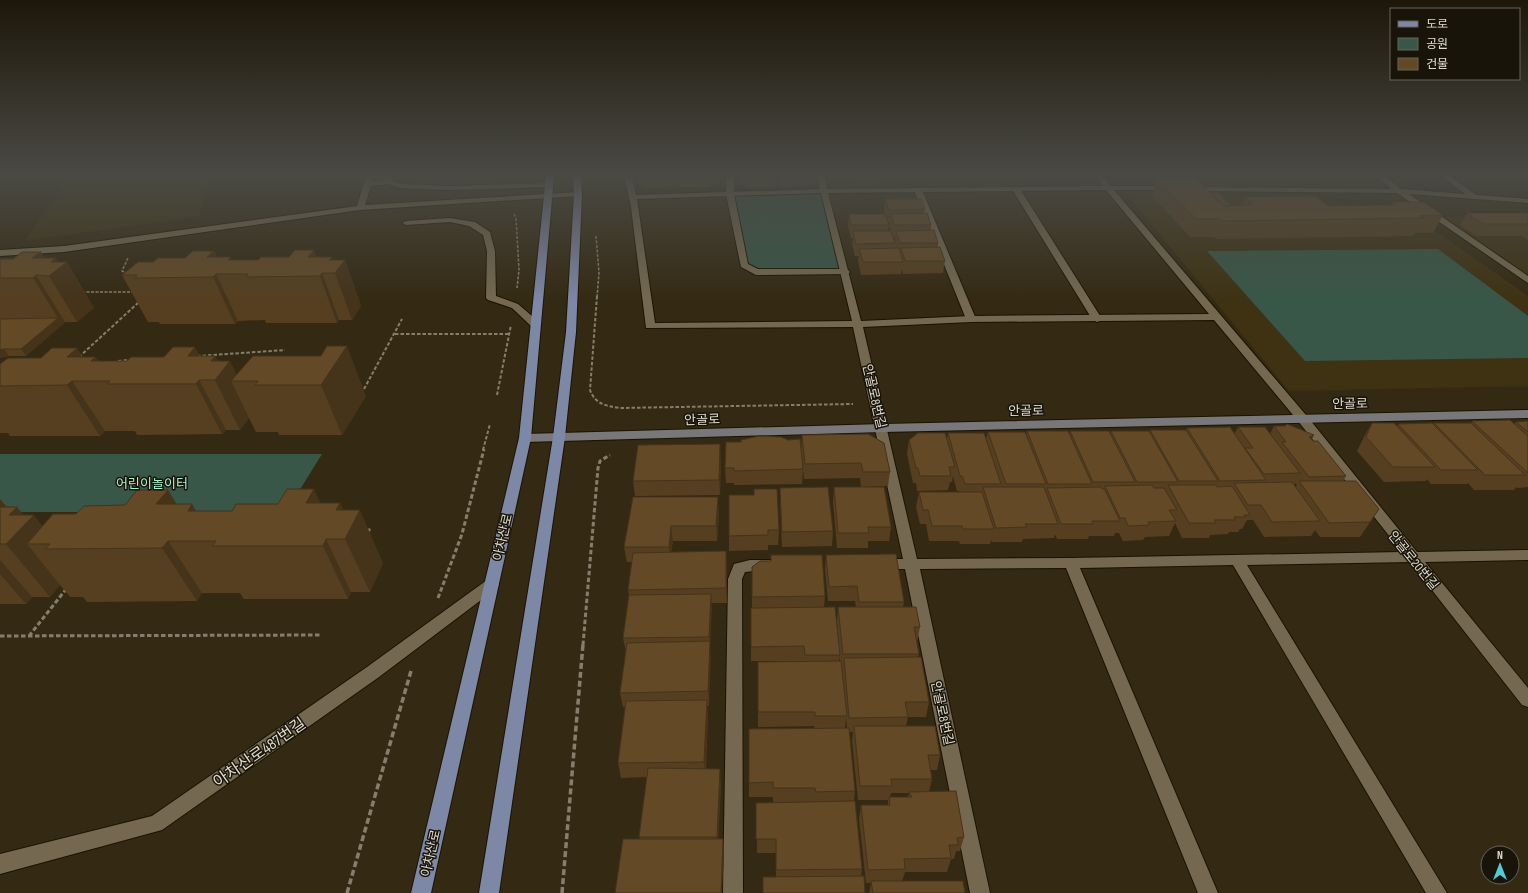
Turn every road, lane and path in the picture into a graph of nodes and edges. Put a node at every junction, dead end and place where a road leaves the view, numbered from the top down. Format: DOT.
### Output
graph roads {
  1 [pos="290,218"];
  2 [pos="516,218"];
  3 [pos="546,218"];
  4 [pos="577,218"];
  5 [pos="636,218"];
  6 [pos="735,218"];
  7 [pos="831,218"];
  8 [pos="929,218"];
  9 [pos="1034,218"];
  10 [pos="1133,218"];
  11 [pos="1438,218"];
  12 [pos="406,223"];
  13 [pos="596,235"];
  14 [pos="0,253"];
  15 [pos="128,257"];
  16 [pos="846,272"];
  17 [pos="133,273"];
  18 [pos="1528,280"];
  19 [pos="79,292"];
  20 [pos="134,292"];
  21 [pos="143,297"];
  22 [pos="515,306"];
  23 [pos="1216,317"];
  24 [pos="402,319"];
  25 [pos="971,319"];
  26 [pos="1096,319"];
  27 [pos="535,324"];
  28 [pos="857,324"];
  29 [pos="396,334"];
  30 [pos="509,334"];
  31 [pos="285,350"];
  32 [pos="189,356"];
  33 [pos="79,357"];
  34 [pos="134,360"];
  35 [pos="111,363"];
  36 [pos="364,389"];
  37 [pos="497,395"];
  38 [pos="853,404"];
  39 [pos="1528,414"];
  40 [pos="1302,418"];
  41 [pos="490,424"];
  42 [pos="883,428"];
  43 [pos="559,437"];
  44 [pos="525,438"];
  45 [pos="613,454"];
  46 [pos="364,530"];
  47 [pos="372,530"];
  48 [pos="1528,555"];
  49 [pos="1413,557"];
  50 [pos="1237,560"];
  51 [pos="912,563"];
  52 [pos="1071,563"];
  53 [pos="866,564"];
  54 [pos="781,565"];
  55 [pos="492,584"];
  56 [pos="68,587"];
  57 [pos="437,601"];
  58 [pos="322,635"];
  59 [pos="0,636"];
  60 [pos="29,636"];
  61 [pos="413,665"];
  62 [pos="1528,700"];
  63 [pos="0,864"];
  64 [pos="347,893"];
  65 [pos="421,893"];
  66 [pos="489,893"];
  67 [pos="562,893"];
  68 [pos="733,893"];
  69 [pos="980,893"];
  70 [pos="1208,893"];
  71 [pos="1437,893"];
  1 -- 14 [label="street"];
  2 -- 22 [label="path"];
  3 -- 27 [label="main road, 아차산로"];
  4 -- 43 [label="main road"];
  5 -- 28 [label="street"];
  6 -- 16 [label="street"];
  7 -- 16 [label="street, 안골로8번길"];
  8 -- 25 [label="street"];
  9 -- 26 [label="street"];
  10 -- 23 [label="street, 안골로20번길"];
  11 -- 18 [label="street"];
  12 -- 22 [label="street"];
  13 -- 38 [label="path"];
  15 -- 17 [label="path"];
  16 -- 28 [label="street, 안골로8번길"];
  19 -- 20 [label="path"];
  21 -- 33 [label="path"];
  22 -- 27 [label="street"];
  22 -- 30 [label="path"];
  23 -- 26 [label="street"];
  23 -- 40 [label="street, 안골로20번길"];
  24 -- 29 [label="path"];
  25 -- 26 [label="street"];
  25 -- 28 [label="street"];
  27 -- 44 [label="main road, 아차산로"];
  28 -- 42 [label="street, 안골로8번길"];
  29 -- 30 [label="path"];
  29 -- 36 [label="path"];
  30 -- 37 [label="path"];
  31 -- 32 [label="path"];
  34 -- 35 [label="path"];
  39 -- 40 [label="street, 안골로"];
  40 -- 42 [label="street, 안골로"];
  40 -- 49 [label="street, 안골로20번길"];
  41 -- 57 [label="path"];
  42 -- 43 [label="street, 안골로"];
  42 -- 51 [label="street, 안골로8번길"];
  43 -- 44 [label="street, 안골로"];
  43 -- 66 [label="main road"];
  44 -- 55 [label="main road, 아차산로"];
  45 -- 67 [label="path"];
  46 -- 47 [label="path"];
  48 -- 49 [label="street"];
  49 -- 50 [label="street"];
  49 -- 62 [label="street, 안골로20번길"];
  50 -- 52 [label="street"];
  50 -- 71 [label="street"];
  51 -- 52 [label="street"];
  51 -- 53 [label="street"];
  51 -- 69 [label="street, 안골로8번길"];
  52 -- 70 [label="street"];
  54 -- 68 [label="street"];
  55 -- 63 [label="street, 아차산로487번길"];
  55 -- 65 [label="main road, 아차산로"];
  56 -- 60 [label="path"];
  58 -- 60 [label="path"];
  59 -- 60 [label="path"];
  61 -- 64 [label="path"];
}
